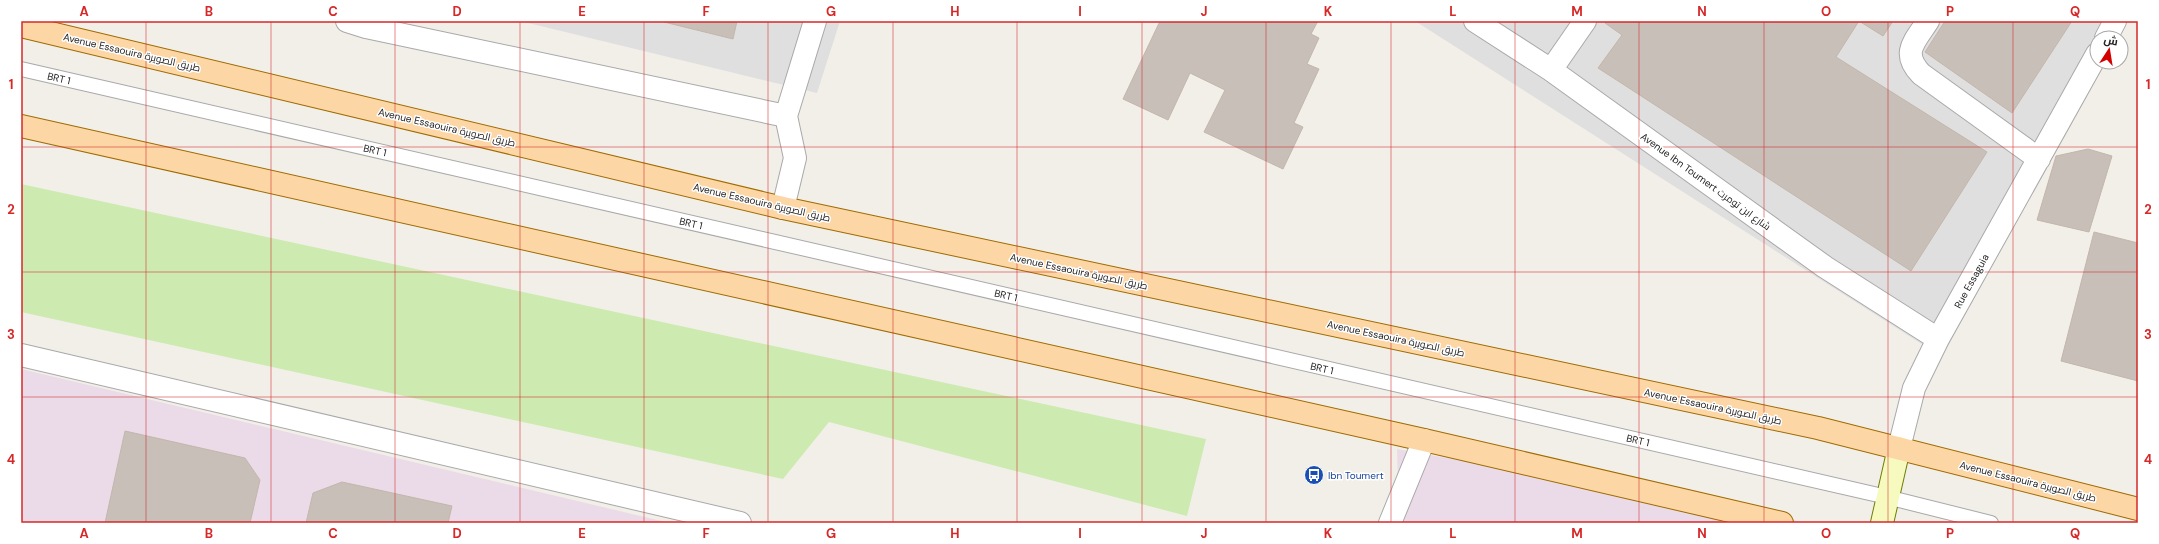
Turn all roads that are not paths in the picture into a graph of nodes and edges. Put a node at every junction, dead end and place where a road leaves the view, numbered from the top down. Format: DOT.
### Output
graph roads {
  1 [pos="815,21"];
  2 [pos="1475,21"];
  3 [pos="1585,21"];
  4 [pos="1928,21"];
  5 [pos="2115,21"];
  6 [pos="360,23"];
  7 [pos="21,26"];
  8 [pos="2110,30"];
  9 [pos="21,69"];
  10 [pos="2089,69"];
  11 [pos="1552,70"];
  12 [pos="786,116"];
  13 [pos="21,126"];
  14 [pos="2039,160"];
  15 [pos="784,208"];
  16 [pos="1938,339"];
  17 [pos="21,355"];
  18 [pos="1424,440"];
  19 [pos="1899,448"];
  20 [pos="1888,497"];
  21 [pos="2138,509"];
  22 [pos="740,523"];
  23 [pos="1390,523"];
  24 [pos="1782,523"];
  25 [pos="1882,523"];
  26 [pos="1992,523"];
  1 -- 12 [label="street"];
  2 -- 11 [label="street, Avenue Ibn Toumert شارع ابن تومرت"];
  3 -- 11 [label="street"];
  4 -- 14 [label="street"];
  5 -- 8 [label="street"];
  6 -- 12 [label="street"];
  7 -- 15 [label="main road, Avenue Essaouira طريق الصويرة"];
  9 -- 20 [label="lane, BRT 1"];
  10 -- 14 [label="street, Rue Essaguia"];
  11 -- 16 [label="street, Avenue Ibn Toumert شارع ابن تومرت"];
  12 -- 15 [label="street"];
  13 -- 18 [label="main road"];
  14 -- 16 [label="street, Rue Essaguia"];
  15 -- 19 [label="main road, Avenue Essaouira طريق الصويرة"];
  16 -- 19 [label="street, Rue Essaguia"];
  17 -- 22 [label="street"];
  18 -- 23 [label="street"];
  18 -- 24 [label="main road"];
  19 -- 20 [label="street, Rue Essaguia"];
  19 -- 21 [label="main road, Avenue Essaouira طريق الصويرة"];
  20 -- 25 [label="street, Rue Essaguia"];
  20 -- 26 [label="lane, BRT 1"];
}
